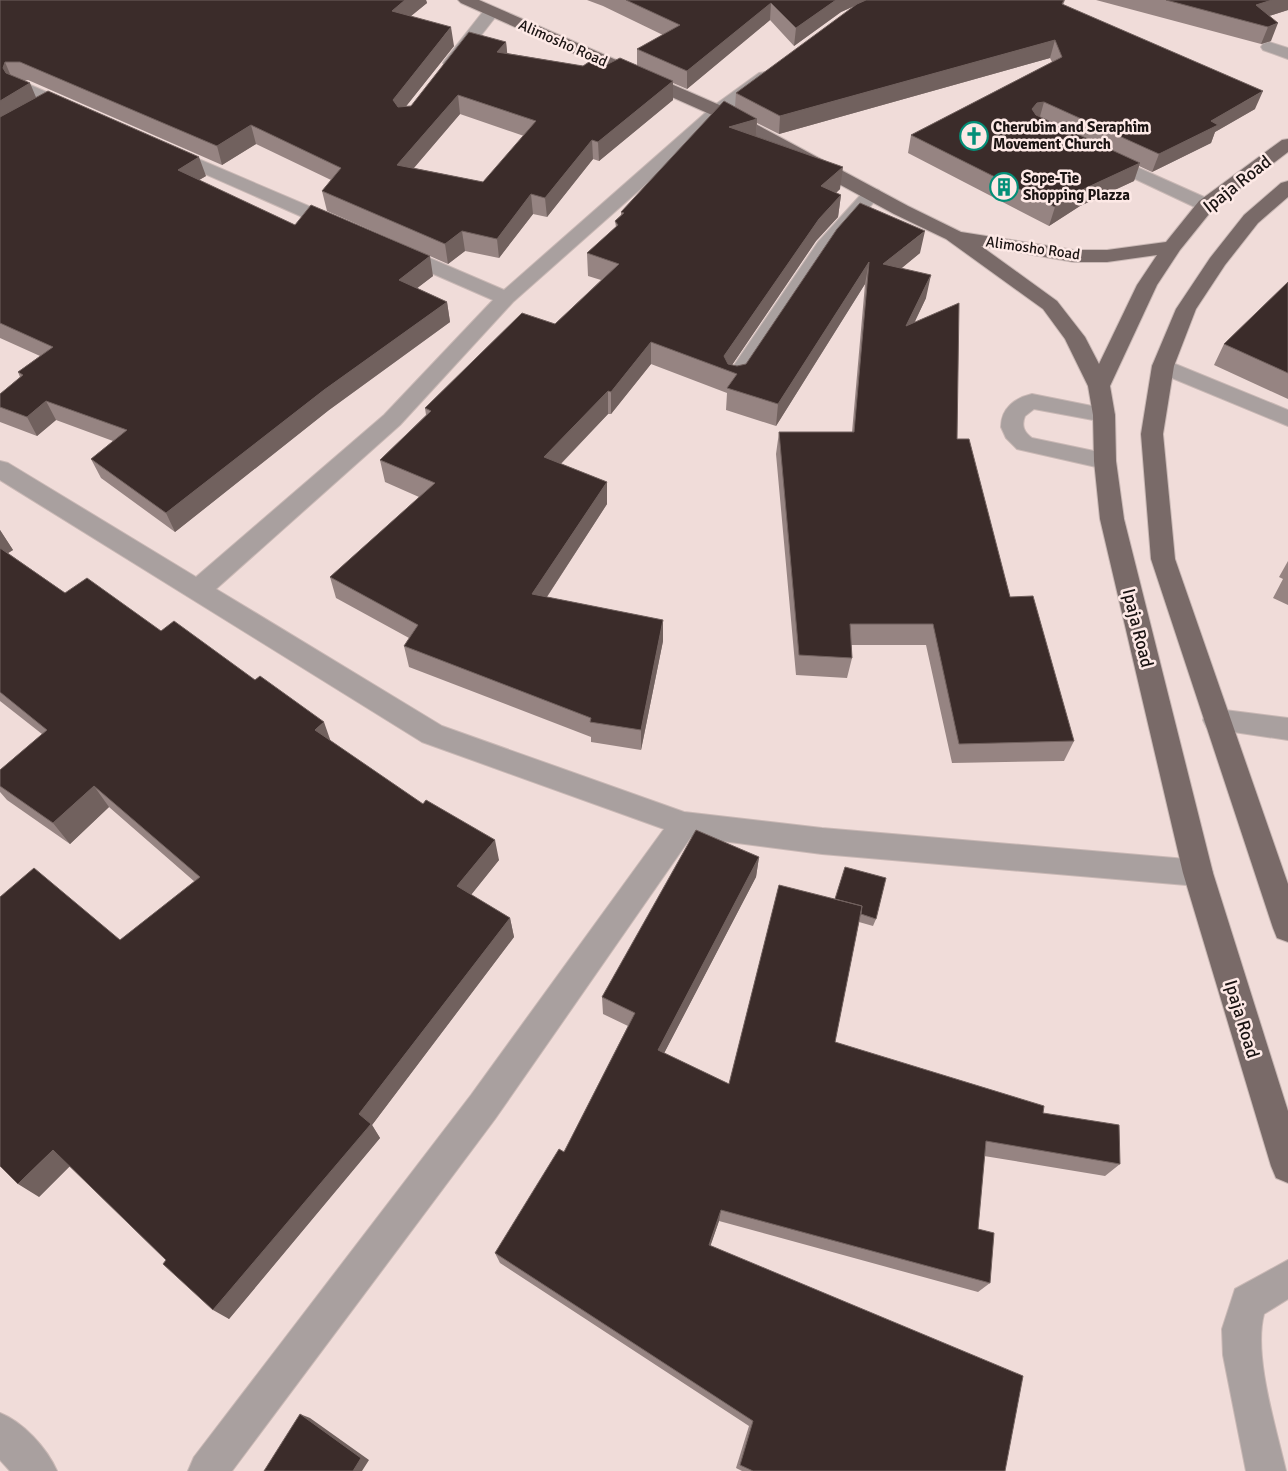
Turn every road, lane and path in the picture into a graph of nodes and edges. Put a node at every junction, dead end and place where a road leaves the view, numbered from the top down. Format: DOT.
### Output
graph roads {
  1 [pos="466,0"];
  2 [pos="491,12"];
  3 [pos="1269,46"];
  4 [pos="1288,54"];
  5 [pos="779,67"];
  6 [pos="443,75"];
  7 [pos="21,86"];
  8 [pos="54,102"];
  9 [pos="718,111"];
  10 [pos="37,112"];
  11 [pos="90,118"];
  12 [pos="1288,144"];
  13 [pos="153,145"];
  14 [pos="1091,152"];
  15 [pos="1288,188"];
  16 [pos="872,194"];
  17 [pos="1206,205"];
  18 [pos="352,231"];
  19 [pos="953,235"];
  20 [pos="379,243"];
  21 [pos="1172,247"];
  22 [pos="506,298"];
  23 [pos="1163,366"];
  24 [pos="736,380"];
  25 [pos="1099,386"];
  26 [pos="1104,415"];
  27 [pos="1288,419"];
  28 [pos="1105,461"];
  29 [pos="0,468"];
  30 [pos="196,591"];
  31 [pos="1217,720"];
  32 [pos="1288,729"];
  33 [pos="684,824"];
  34 [pos="1198,873"];
  35 [pos="1280,880"];
  36 [pos="1288,928"];
  37 [pos="1288,1166"];
  38 [pos="1288,1278"];
  39 [pos="0,1432"];
  40 [pos="37,1471"];
  41 [pos="208,1471"];
  42 [pos="1266,1471"];
  1 -- 2 [label="main road, Alimosho Road"];
  2 -- 6 [label="street"];
  2 -- 9 [label="main road, Alimosho Road"];
  3 -- 4 [label="street"];
  5 -- 9 [label="street"];
  7 -- 8 [label="street"];
  8 -- 10 [label="street"];
  8 -- 11 [label="street"];
  9 -- 16 [label="main road, Alimosho Road"];
  9 -- 22 [label="street"];
  12 -- 17 [label="main road, Ipaja Road"];
  13 -- 18 [label="street"];
  14 -- 17 [label="street"];
  15 -- 23 [label="main road, Ipaja Road"];
  16 -- 19 [label="main road, Alimosho Road"];
  16 -- 24 [label="street"];
  17 -- 21 [label="main road, Ipaja Road"];
  19 -- 21 [label="main road, Alimosho Road"];
  19 -- 25 [label="main road, Alimosho Road"];
  20 -- 22 [label="street"];
  21 -- 25 [label="main road, Ipaja Road"];
  22 -- 30 [label="street"];
  23 -- 27 [label="street"];
  23 -- 31 [label="main road, Ipaja Road"];
  25 -- 26 [label="main road, Ipaja Road"];
  26 -- 28 [label="main road, Ipaja Road"];
  26 -- 28 [label="street"];
  28 -- 34 [label="main road, Ipaja Road"];
  29 -- 30 [label="street"];
  30 -- 33 [label="street"];
  31 -- 32 [label="street"];
  31 -- 35 [label="main road, Ipaja Road"];
  33 -- 34 [label="street"];
  33 -- 41 [label="street"];
  34 -- 37 [label="main road, Ipaja Road"];
  35 -- 36 [label="main road, Ipaja Road"];
  38 -- 42 [label="street"];
  39 -- 40 [label="street"];
}
